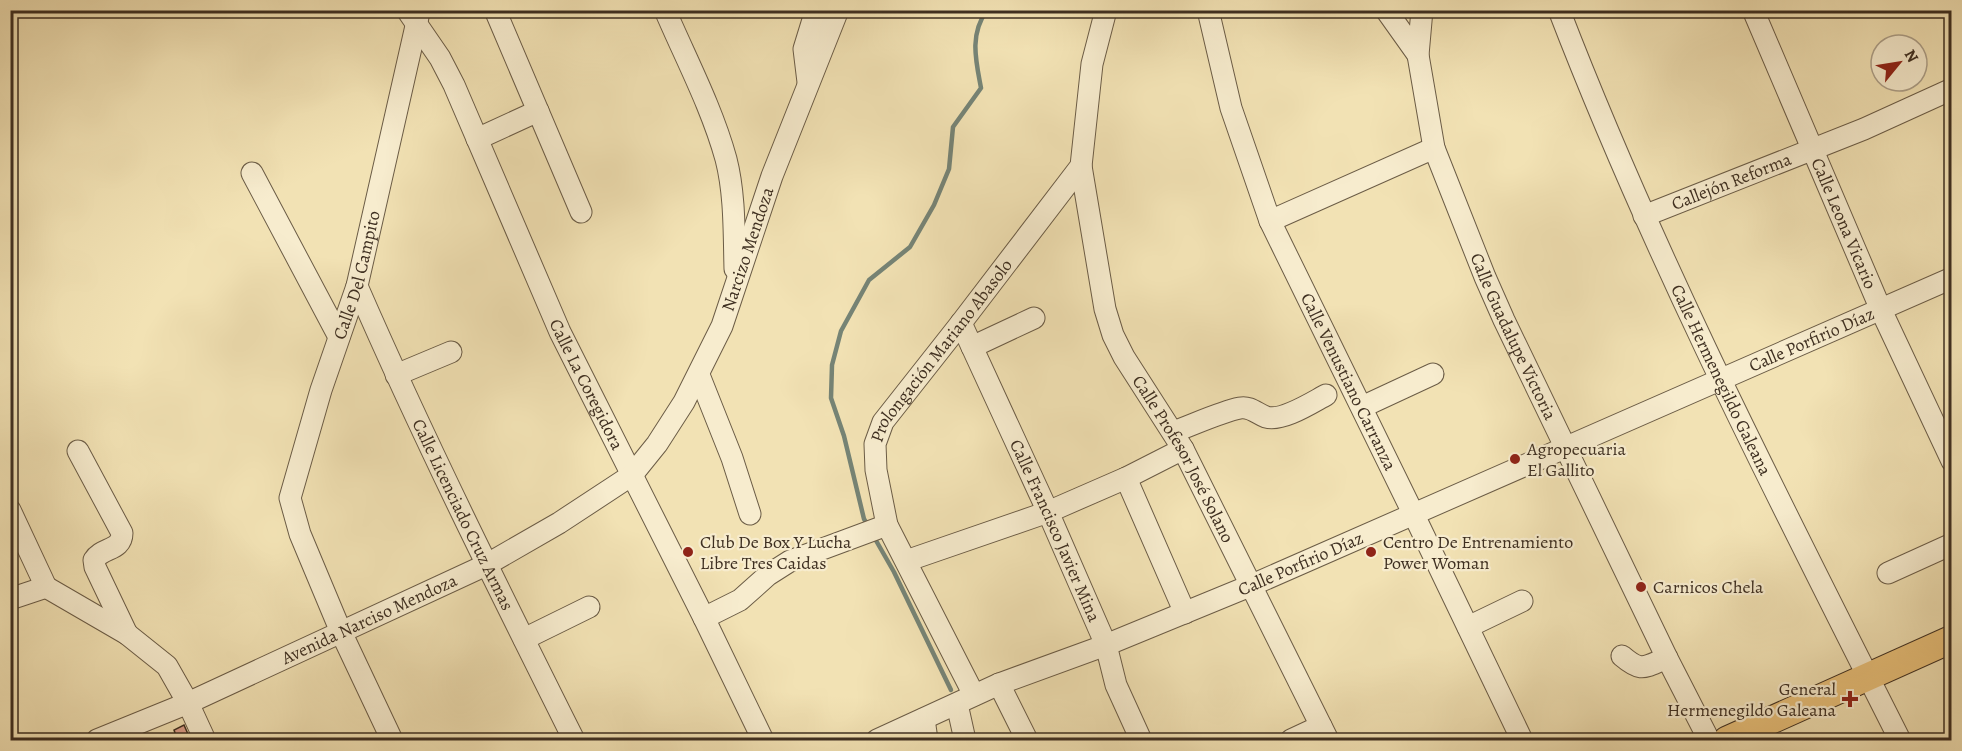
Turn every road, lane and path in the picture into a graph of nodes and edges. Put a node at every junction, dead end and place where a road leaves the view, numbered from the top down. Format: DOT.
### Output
graph roads {
  1 [pos="495,10"];
  2 [pos="665,10"];
  3 [pos="816,10"];
  4 [pos="838,10"];
  5 [pos="1106,10"];
  6 [pos="1209,10"];
  7 [pos="1386,10"];
  8 [pos="1422,10"];
  9 [pos="1559,10"];
  10 [pos="1753,10"];
  11 [pos="414,15"];
  12 [pos="1418,55"];
  13 [pos="808,82"];
  14 [pos="1952,89"];
  15 [pos="538,111"];
  16 [pos="477,139"];
  17 [pos="1434,148"];
  18 [pos="1811,150"];
  19 [pos="1081,166"];
  20 [pos="252,173"];
  21 [pos="581,212"];
  22 [pos="1644,216"];
  23 [pos="1270,221"];
  24 [pos="1952,278"];
  25 [pos="735,281"];
  26 [pos="357,286"];
  27 [pos="1881,310"];
  28 [pos="1034,318"];
  29 [pos="961,323"];
  30 [pos="339,337"];
  31 [pos="972,347"];
  32 [pos="451,352"];
  33 [pos="1433,374"];
  34 [pos="396,375"];
  35 [pos="699,375"];
  36 [pos="1720,379"];
  37 [pos="1326,395"];
  38 [pos="1362,407"];
  39 [pos="1178,441"];
  40 [pos="1567,448"];
  41 [pos="78,451"];
  42 [pos="1952,461"];
  43 [pos="632,475"];
  44 [pos="1126,478"];
  45 [pos="10,510"];
  46 [pos="1048,512"];
  47 [pos="1413,513"];
  48 [pos="750,514"];
  49 [pos="882,527"];
  50 [pos="1952,544"];
  51 [pos="906,561"];
  52 [pos="486,566"];
  53 [pos="1888,573"];
  54 [pos="1252,585"];
  55 [pos="46,587"];
  56 [pos="10,599"];
  57 [pos="1522,601"];
  58 [pos="589,607"];
  59 [pos="1185,613"];
  60 [pos="704,618"];
  61 [pos="1468,627"];
  62 [pos="341,632"];
  63 [pos="127,634"];
  64 [pos="524,639"];
  65 [pos="1952,639"];
  66 [pos="1106,645"];
  67 [pos="1622,656"];
  68 [pos="1667,658"];
  69 [pos="1867,676"];
  70 [pos="999,684"];
  71 [pos="966,700"];
  72 [pos="188,703"];
  73 [pos="924,719"];
  74 [pos="1324,733"];
  75 [pos="97,741"];
  76 [pos="205,741"];
  77 [pos="392,741"];
  78 [pos="574,741"];
  79 [pos="763,741"];
  80 [pos="877,741"];
  81 [pos="927,741"];
  82 [pos="965,741"];
  83 [pos="1027,741"];
  84 [pos="1141,741"];
  85 [pos="1291,741"];
  86 [pos="1522,741"];
  87 [pos="1709,741"];
  88 [pos="1727,741"];
  89 [pos="1899,741"];
  1 -- 15 [label="street"];
  2 -- 25 [label="street"];
  3 -- 13 [label="street"];
  4 -- 13 [label="street, Narcizo Mendoza"];
  5 -- 19 [label="street"];
  6 -- 23 [label="street, Calle Venustiano Carranza"];
  7 -- 12 [label="street"];
  8 -- 12 [label="street, Calle Guadalupe Victoria"];
  9 -- 22 [label="street, Calle Hermenegildo Galeana"];
  10 -- 18 [label="street, Calle Leona Vicario"];
  11 -- 16 [label="street, Calle La Coregidora"];
  11 -- 26 [label="street, Calle Del Campito"];
  12 -- 17 [label="street, Calle Guadalupe Victoria"];
  13 -- 25 [label="street, Narcizo Mendoza"];
  14 -- 18 [label="street, Callejón Reforma"];
  15 -- 16 [label="street"];
  15 -- 21 [label="street"];
  16 -- 43 [label="street, Calle La Coregidora"];
  17 -- 23 [label="street"];
  17 -- 40 [label="street, Calle Guadalupe Victoria"];
  18 -- 22 [label="street, Callejón Reforma"];
  18 -- 27 [label="street, Calle Leona Vicario"];
  19 -- 29 [label="street, Prolongación Mariano Abasolo"];
  19 -- 39 [label="street, Calle Profesor José Solano"];
  20 -- 30 [label="street"];
  22 -- 36 [label="street, Calle Hermenegildo Galeana"];
  23 -- 38 [label="street, Calle Venustiano Carranza"];
  24 -- 27 [label="street, Calle Porfirio Díaz"];
  25 -- 35 [label="street, Narcizo Mendoza"];
  26 -- 30 [label="street, Calle Del Campito"];
  26 -- 34 [label="street, Calle Licenciado Cruz Armas"];
  27 -- 36 [label="street, Calle Porfirio Díaz"];
  27 -- 42 [label="street, Calle Leona Vicario"];
  28 -- 31 [label="street"];
  29 -- 31 [label="street, Calle Francisco Javier Mina"];
  29 -- 49 [label="street, Prolongación Mariano Abasolo"];
  30 -- 62 [label="street, Calle Del Campito"];
  31 -- 46 [label="street, Calle Francisco Javier Mina"];
  32 -- 34 [label="street"];
  33 -- 38 [label="street"];
  34 -- 52 [label="street, Calle Licenciado Cruz Armas"];
  35 -- 43 [label="street, Narcizo Mendoza"];
  35 -- 48 [label="street"];
  36 -- 40 [label="street, Calle Porfirio Díaz"];
  36 -- 69 [label="street, Calle Hermenegildo Galeana"];
  37 -- 39 [label="street"];
  38 -- 47 [label="street, Calle Venustiano Carranza"];
  39 -- 44 [label="street"];
  39 -- 54 [label="street, Calle Profesor José Solano"];
  40 -- 47 [label="street, Calle Porfirio Díaz"];
  40 -- 68 [label="street, Calle Guadalupe Victoria"];
  41 -- 63 [label="street"];
  43 -- 52 [label="street, Avenida Narciso Mendoza"];
  43 -- 60 [label="street, Calle La Coregidora"];
  44 -- 46 [label="street"];
  44 -- 59 [label="street"];
  45 -- 55 [label="street"];
  46 -- 51 [label="street"];
  46 -- 66 [label="street, Calle Francisco Javier Mina"];
  47 -- 54 [label="street, Calle Porfirio Díaz"];
  47 -- 61 [label="street, Calle Venustiano Carranza"];
  49 -- 51 [label="street, Prolongación Mariano Abasolo"];
  49 -- 60 [label="street"];
  50 -- 53 [label="street"];
  51 -- 71 [label="street, Prolongación Mariano Abasolo"];
  52 -- 62 [label="street, Avenida Narciso Mendoza"];
  52 -- 64 [label="street, Calle Licenciado Cruz Armas"];
  54 -- 59 [label="street, Calle Porfirio Díaz"];
  54 -- 74 [label="street, Calle Profesor José Solano"];
  55 -- 56 [label="street"];
  55 -- 63 [label="street"];
  57 -- 61 [label="street"];
  58 -- 64 [label="street"];
  59 -- 66 [label="street, Calle Porfirio Díaz"];
  60 -- 79 [label="street, Calle La Coregidora"];
  61 -- 86 [label="street, Calle Venustiano Carranza"];
  62 -- 72 [label="street, Avenida Narciso Mendoza"];
  62 -- 77 [label="street, Calle Del Campito"];
  63 -- 72 [label="street"];
  64 -- 78 [label="street, Calle Licenciado Cruz Armas"];
  65 -- 69 [label="main road"];
  66 -- 70 [label="street, Calle Porfirio Díaz"];
  66 -- 84 [label="street, Calle Francisco Javier Mina"];
  67 -- 68 [label="street"];
  68 -- 87 [label="street, Calle Guadalupe Victoria"];
  69 -- 88 [label="main road"];
  69 -- 89 [label="street, Calle Hermenegildo Galeana"];
  70 -- 71 [label="street, Calle Porfirio Díaz"];
  70 -- 83 [label="street"];
  71 -- 73 [label="street, Calle Porfirio Díaz"];
  71 -- 82 [label="street, Prolongación Mariano Abasolo"];
  72 -- 75 [label="street, Avenida Narciso Mendoza"];
  72 -- 76 [label="street"];
  73 -- 80 [label="street, Calle Porfirio Díaz"];
  73 -- 81 [label="street"];
  74 -- 85 [label="street"];
}
